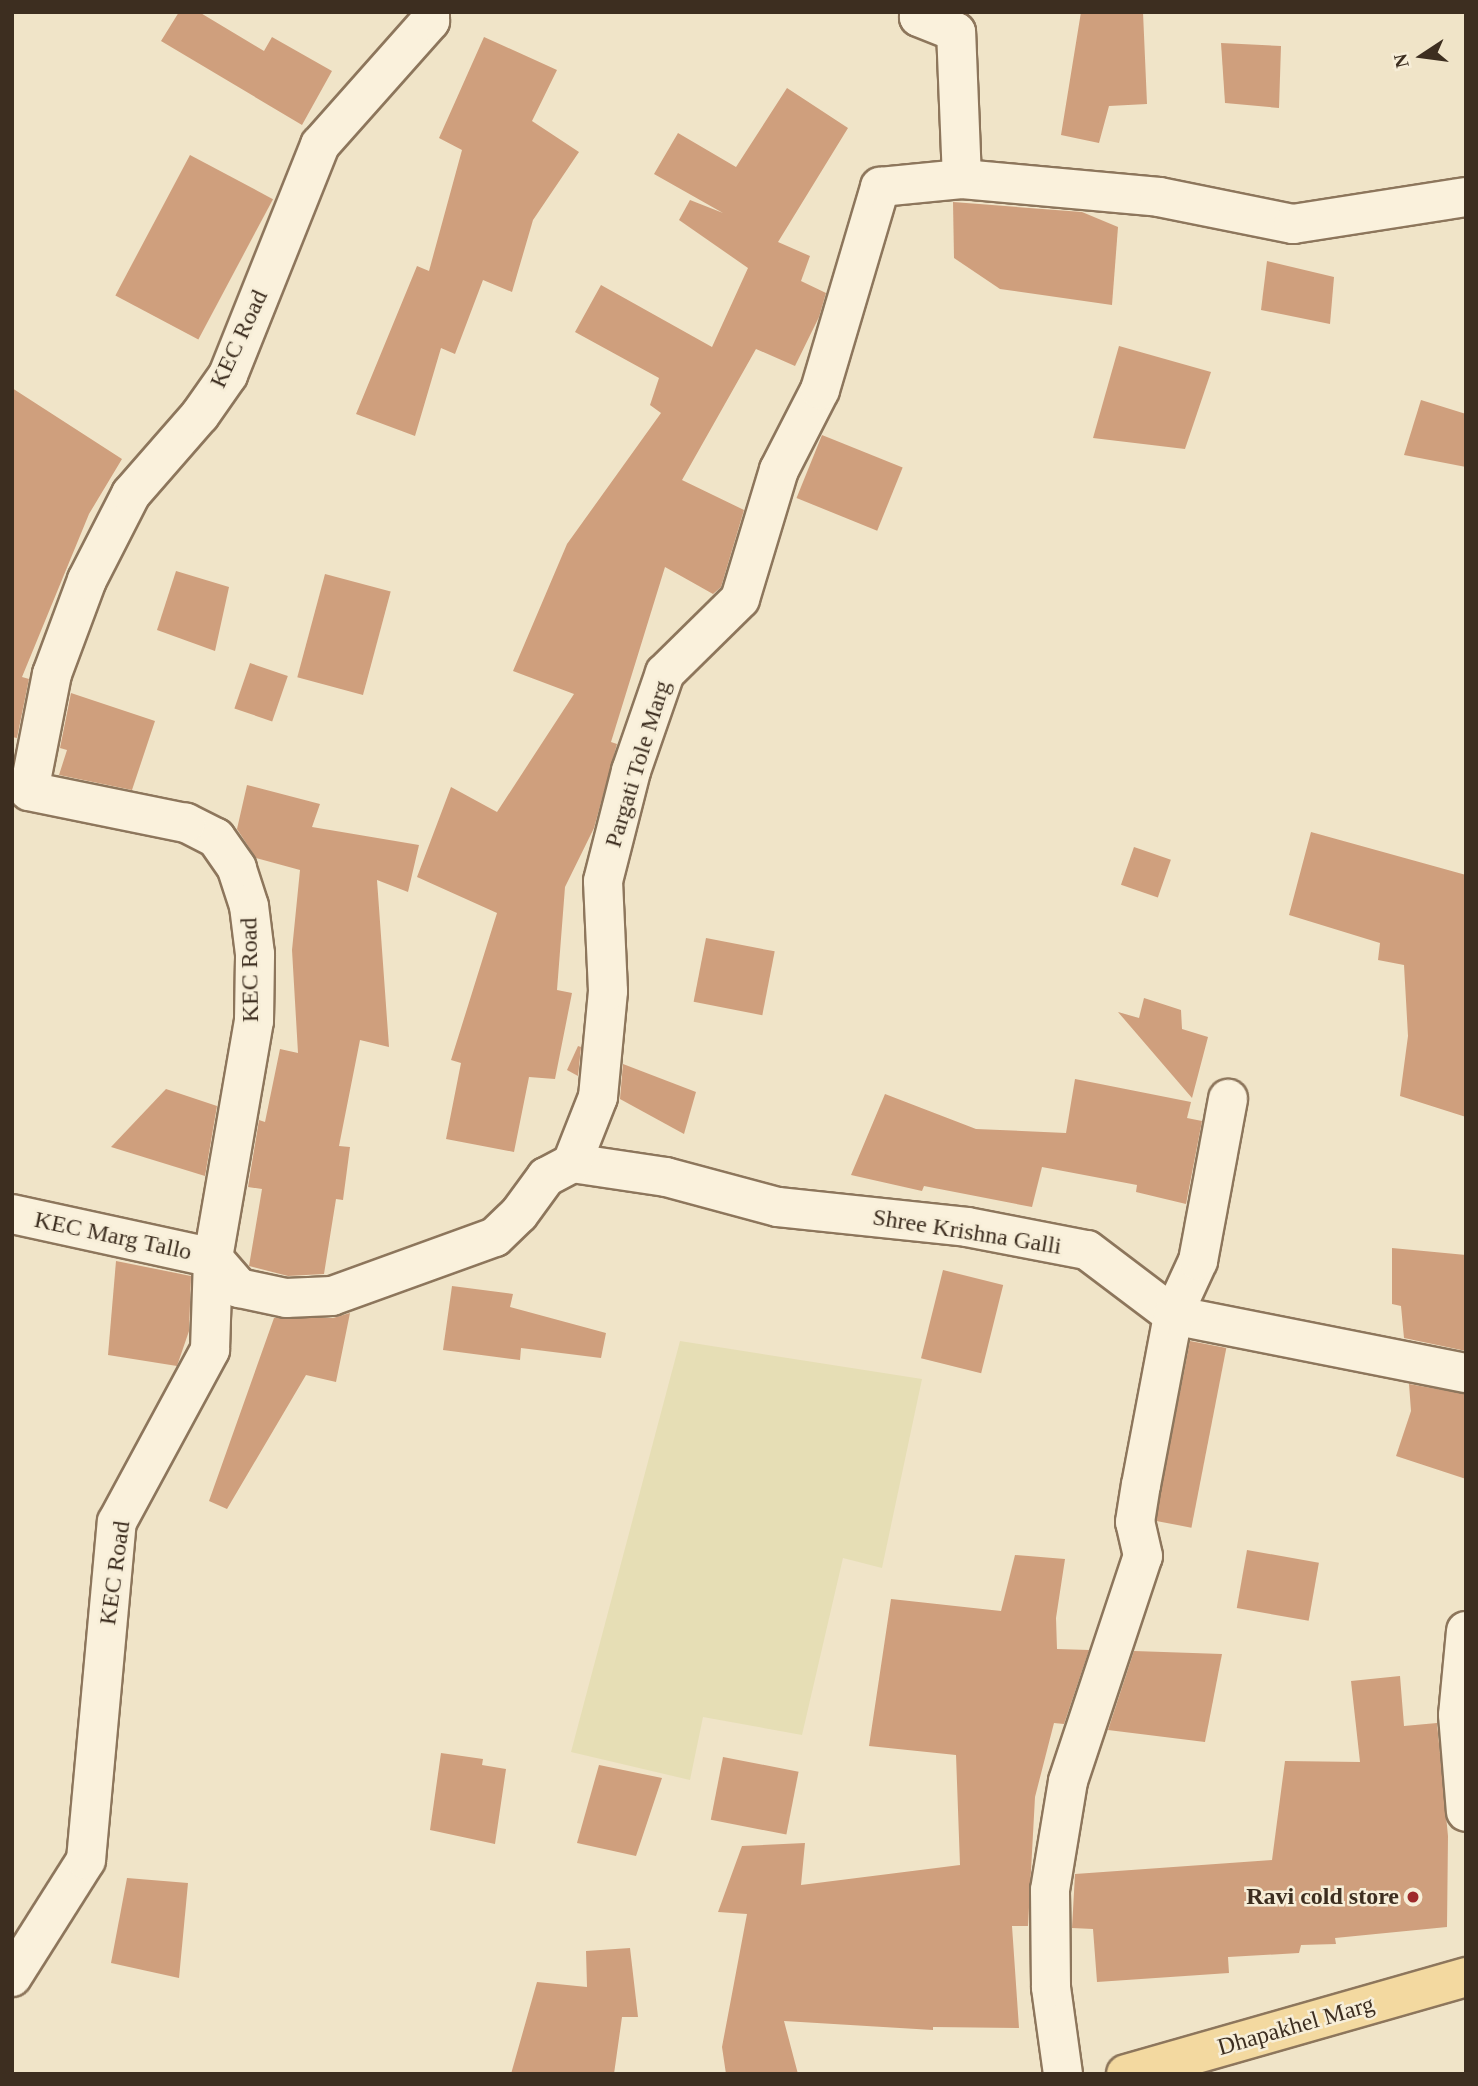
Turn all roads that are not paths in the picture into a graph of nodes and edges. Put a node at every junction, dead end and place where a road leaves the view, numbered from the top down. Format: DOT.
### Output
graph roads {
  1 [pos="430,12"];
  2 [pos="919,12"];
  3 [pos="962,179"];
  4 [pos="1466,197"];
  5 [pos="1228,1099"];
  6 [pos="572,1163"];
  7 [pos="12,1214"];
  8 [pos="213,1258"];
  9 [pos="1173,1315"];
  10 [pos="1466,1373"];
  11 [pos="1466,1632"];
  12 [pos="1466,1812"];
  13 [pos="1466,1977"];
  14 [pos="12,1978"];
  15 [pos="1063,2074"];
  16 [pos="1126,2074"];
  1 -- 8 [label="street, KEC Road"];
  2 -- 3 [label="street"];
  3 -- 4 [label="street"];
  3 -- 6 [label="street, Pargati Tole Marg"];
  5 -- 9 [label="street"];
  6 -- 8 [label="street"];
  6 -- 9 [label="street, Shree Krishna Galli"];
  7 -- 8 [label="street, KEC Marg Tallo"];
  8 -- 14 [label="street, KEC Road"];
  9 -- 10 [label="street, Shree Krishna Galli"];
  9 -- 15 [label="street"];
  11 -- 12 [label="street"];
  13 -- 16 [label="main road, Dhapakhel Marg"];
}
